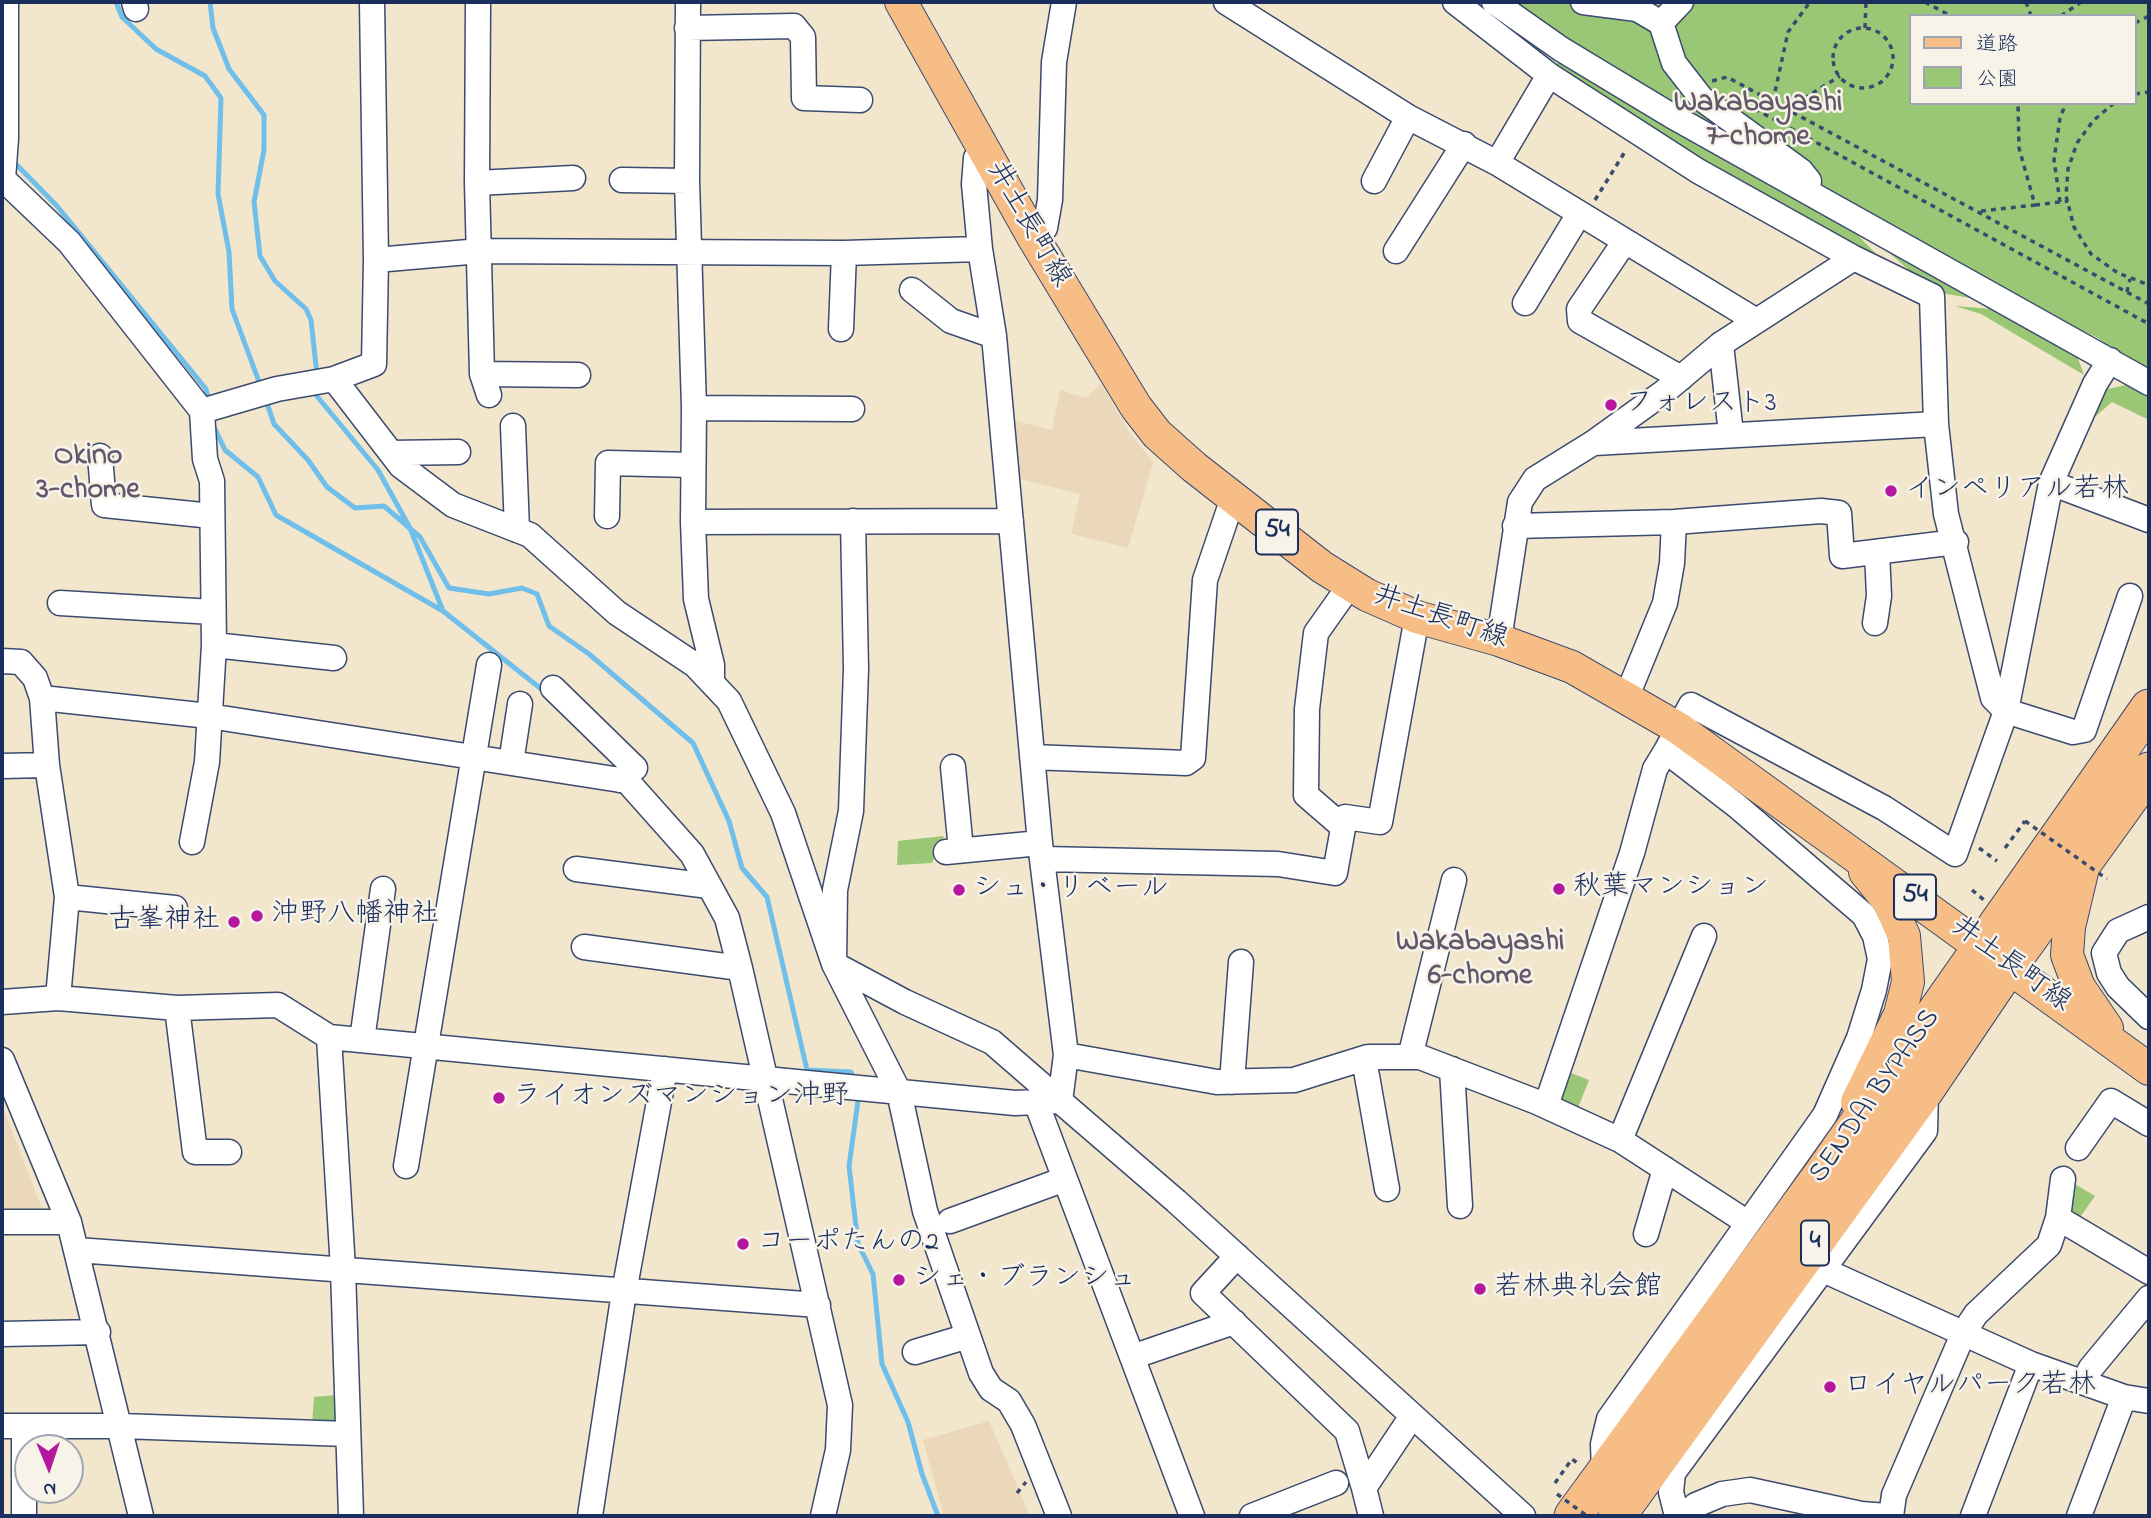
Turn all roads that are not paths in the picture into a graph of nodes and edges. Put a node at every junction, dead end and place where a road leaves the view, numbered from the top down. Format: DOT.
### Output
graph roads {
  1 [pos="6,2"];
  2 [pos="372,2"];
  3 [pos="478,2"];
  4 [pos="688,2"];
  5 [pos="901,2"];
  6 [pos="1064,2"];
  7 [pos="1226,2"];
  8 [pos="1455,2"];
  9 [pos="1494,2"];
  10 [pos="1583,2"];
  11 [pos="1681,2"];
  12 [pos="1661,23"];
  13 [pos="687,28"];
  14 [pos="1549,75"];
  15 [pos="860,100"];
  16 [pos="1408,117"];
  17 [pos="1464,144"];
  18 [pos="984,152"];
  19 [pos="1497,163"];
  20 [pos="3,174"];
  21 [pos="573,178"];
  22 [pos="622,180"];
  23 [pos="687,181"];
  24 [pos="1374,181"];
  25 [pos="477,183"];
  26 [pos="1824,201"];
  27 [pos="1582,216"];
  28 [pos="1033,237"];
  29 [pos="1625,240"];
  30 [pos="980,249"];
  31 [pos="480,251"];
  32 [pos="688,251"];
  33 [pos="1396,251"];
  34 [pos="844,253"];
  35 [pos="1854,258"];
  36 [pos="376,260"];
  37 [pos="912,290"];
  38 [pos="1525,303"];
  39 [pos="1753,323"];
  40 [pos="841,329"];
  41 [pos="994,336"];
  42 [pos="1721,344"];
  43 [pos="2110,360"];
  44 [pos="578,375"];
  45 [pos="1681,379"];
  46 [pos="324,380"];
  47 [pos="2149,383"];
  48 [pos="694,408"];
  49 [pos="209,409"];
  50 [pos="852,409"];
  51 [pos="1936,424"];
  52 [pos="513,426"];
  53 [pos="1731,434"];
  54 [pos="1593,443"];
  55 [pos="458,452"];
  56 [pos="391,453"];
  57 [pos="100,456"];
  58 [pos="693,465"];
  59 [pos="2052,483"];
  60 [pos="1233,498"];
  61 [pos="212,516"];
  62 [pos="607,516"];
  63 [pos="2149,520"];
  64 [pos="853,521"];
  65 [pos="1011,521"];
  66 [pos="693,522"];
  67 [pos="1674,522"];
  68 [pos="1516,526"];
  69 [pos="517,530"];
  70 [pos="1956,542"];
  71 [pos="1877,552"];
  72 [pos="1350,585"];
  73 [pos="2130,596"];
  74 [pos="60,603"];
  75 [pos="214,612"];
  76 [pos="1417,617"];
  77 [pos="1875,623"];
  78 [pos="1499,639"];
  79 [pos="214,645"];
  80 [pos="334,657"];
  81 [pos="2,661"];
  82 [pos="489,664"];
  83 [pos="712,683"];
  84 [pos="553,688"];
  85 [pos="1627,696"];
  86 [pos="42,698"];
  87 [pos="520,704"];
  88 [pos="2149,708"];
  89 [pos="2006,711"];
  90 [pos="209,716"];
  91 [pos="1672,740"];
  92 [pos="475,757"];
  93 [pos="1032,757"];
  94 [pos="512,763"];
  95 [pos="47,765"];
  96 [pos="2,766"];
  97 [pos="953,767"];
  98 [pos="2149,771"];
  99 [pos="620,780"];
  100 [pos="1343,827"];
  101 [pos="192,842"];
  102 [pos="1847,848"];
  103 [pos="1041,851"];
  104 [pos="576,869"];
  105 [pos="2095,872"];
  106 [pos="1454,880"];
  107 [pos="709,886"];
  108 [pos="383,889"];
  109 [pos="67,897"];
  110 [pos="175,908"];
  111 [pos="2149,917"];
  112 [pos="1704,936"];
  113 [pos="584,947"];
  114 [pos="1996,956"];
  115 [pos="1241,962"];
  116 [pos="834,964"];
  117 [pos="740,968"];
  118 [pos="58,998"];
  119 [pos="2,1002"];
  120 [pos="177,1008"];
  121 [pos="2149,1017"];
  122 [pos="329,1037"];
  123 [pos="362,1040"];
  124 [pos="428,1046"];
  125 [pos="1066,1055"];
  126 [pos="1410,1057"];
  127 [pos="1364,1059"];
  128 [pos="2,1060"];
  129 [pos="2139,1061"];
  130 [pos="665,1069"];
  131 [pos="1452,1069"];
  132 [pos="773,1080"];
  133 [pos="1232,1082"];
  134 [pos="1926,1089"];
  135 [pos="899,1092"];
  136 [pos="1048,1101"];
  137 [pos="1546,1106"];
  138 [pos="2149,1124"];
  139 [pos="1620,1140"];
  140 [pos="2078,1148"];
  141 [pos="229,1152"];
  142 [pos="406,1166"];
  143 [pos="1665,1170"];
  144 [pos="1821,1175"];
  145 [pos="1065,1179"];
  146 [pos="2063,1179"];
  147 [pos="1387,1189"];
  148 [pos="1460,1206"];
  149 [pos="2058,1218"];
  150 [pos="950,1221"];
  151 [pos="2,1222"];
  152 [pos="69,1222"];
  153 [pos="1748,1223"];
  154 [pos="1646,1234"];
  155 [pos="77,1250"];
  156 [pos="1237,1256"];
  157 [pos="343,1269"];
  158 [pos="1821,1269"];
  159 [pos="2149,1272"];
  160 [pos="624,1292"];
  161 [pos="2149,1298"];
  162 [pos="818,1305"];
  163 [pos="1234,1322"];
  164 [pos="98,1332"];
  165 [pos="1964,1332"];
  166 [pos="2,1334"];
  167 [pos="968,1336"];
  168 [pos="915,1352"];
  169 [pos="1132,1357"];
  170 [pos="2031,1364"];
  171 [pos="2084,1381"];
  172 [pos="2124,1397"];
  173 [pos="2149,1401"];
  174 [pos="1412,1416"];
  175 [pos="13,1426"];
  176 [pos="121,1426"];
  177 [pos="347,1434"];
  178 [pos="1588,1472"];
  179 [pos="1336,1483"];
  180 [pos="1364,1489"];
  181 [pos="1565,1505"];
  182 [pos="24,1516"];
  183 [pos="141,1516"];
  184 [pos="351,1516"];
  185 [pos="590,1516"];
  186 [pos="823,1516"];
  187 [pos="1059,1516"];
  188 [pos="1192,1516"];
  189 [pos="1252,1516"];
  190 [pos="1371,1516"];
  191 [pos="1523,1516"];
  192 [pos="1617,1516"];
  193 [pos="1680,1516"];
  194 [pos="1889,1516"];
  195 [pos="1973,1516"];
  196 [pos="2079,1516"];
  1 -- 20 [label="street"];
  2 -- 36 [label="street"];
  3 -- 25 [label="street"];
  4 -- 13 [label="street"];
  5 -- 18 [label="main road, 井土長町線 / 54"];
  6 -- 28 [label="street"];
  7 -- 16 [label="street"];
  8 -- 14 [label="street"];
  9 -- 26 [label="street"];
  10 -- 12 [label="street"];
  11 -- 12 [label="street"];
  12 -- 26 [label="street"];
  13 -- 15 [label="street"];
  13 -- 23 [label="street"];
  14 -- 19 [label="street"];
  14 -- 35 [label="street"];
  16 -- 17 [label="street"];
  16 -- 24 [label="street"];
  17 -- 19 [label="street"];
  17 -- 33 [label="street"];
  18 -- 28 [label="main road, 井土長町線 / 54"];
  18 -- 30 [label="street"];
  19 -- 27 [label="street"];
  20 -- 49 [label="street"];
  21 -- 25 [label="street"];
  22 -- 23 [label="street"];
  23 -- 32 [label="street"];
  25 -- 31 [label="street"];
  26 -- 43 [label="street"];
  27 -- 29 [label="street"];
  27 -- 38 [label="street"];
  28 -- 60 [label="main road, 井土長町線 / 54"];
  29 -- 39 [label="street"];
  29 -- 45 [label="street"];
  30 -- 34 [label="street"];
  30 -- 41 [label="street"];
  31 -- 32 [label="street"];
  31 -- 36 [label="street"];
  31 -- 44 [label="street"];
  32 -- 34 [label="street"];
  32 -- 48 [label="street"];
  34 -- 40 [label="street"];
  35 -- 39 [label="street"];
  35 -- 51 [label="street"];
  36 -- 46 [label="street"];
  37 -- 41 [label="street"];
  39 -- 42 [label="street"];
  41 -- 65 [label="street"];
  42 -- 45 [label="street"];
  42 -- 53 [label="street"];
  43 -- 47 [label="street"];
  43 -- 59 [label="street"];
  45 -- 54 [label="street"];
  46 -- 49 [label="street"];
  46 -- 56 [label="street"];
  48 -- 50 [label="street"];
  48 -- 58 [label="street"];
  49 -- 61 [label="street"];
  51 -- 53 [label="street"];
  51 -- 70 [label="street"];
  52 -- 69 [label="street"];
  53 -- 54 [label="street"];
  54 -- 68 [label="street"];
  55 -- 56 [label="street"];
  56 -- 69 [label="street"];
  57 -- 61 [label="street"];
  58 -- 62 [label="street"];
  58 -- 66 [label="street"];
  59 -- 63 [label="street"];
  59 -- 89 [label="street"];
  60 -- 72 [label="main road, 井土長町線 / 54"];
  60 -- 93 [label="street"];
  61 -- 75 [label="street"];
  64 -- 65 [label="street"];
  64 -- 66 [label="street"];
  64 -- 116 [label="street"];
  65 -- 93 [label="street"];
  66 -- 83 [label="street"];
  67 -- 68 [label="street"];
  67 -- 71 [label="street"];
  67 -- 85 [label="street"];
  68 -- 78 [label="street"];
  69 -- 83 [label="street"];
  70 -- 71 [label="street"];
  70 -- 89 [label="street"];
  71 -- 77 [label="street"];
  72 -- 76 [label="main road, 井土長町線 / 54"];
  72 -- 100 [label="street"];
  73 -- 89 [label="street"];
  74 -- 75 [label="street"];
  75 -- 79 [label="street"];
  76 -- 78 [label="main road, 井土長町線 / 54"];
  76 -- 100 [label="street"];
  78 -- 85 [label="main road, 井土長町線 / 54"];
  79 -- 80 [label="street"];
  79 -- 90 [label="street"];
  81 -- 86 [label="street"];
  82 -- 92 [label="street"];
  83 -- 116 [label="street"];
  84 -- 99 [label="street"];
  85 -- 91 [label="main road, 井土長町線 / 54"];
  86 -- 90 [label="street"];
  86 -- 95 [label="street"];
  87 -- 94 [label="street"];
  88 -- 114 [label="highway, SENDAI BYPASS / 4"];
  89 -- 91 [label="street"];
  90 -- 92 [label="street"];
  90 -- 101 [label="street"];
  91 -- 102 [label="main road, 井土長町線 / 54"];
  91 -- 137 [label="street"];
  91 -- 153 [label="street"];
  92 -- 94 [label="street"];
  92 -- 124 [label="street"];
  93 -- 103 [label="street"];
  94 -- 99 [label="street"];
  95 -- 96 [label="street"];
  95 -- 109 [label="street"];
  97 -- 103 [label="street"];
  98 -- 105 [label="highway, SENDAI BYPASS / 4"];
  99 -- 107 [label="street"];
  100 -- 103 [label="street"];
  102 -- 114 [label="main road, 井土長町線 / 54"];
  102 -- 144 [label="main road"];
  103 -- 125 [label="street"];
  104 -- 107 [label="street"];
  105 -- 114 [label="highway, SENDAI BYPASS / 4"];
  105 -- 129 [label="main road"];
  106 -- 126 [label="street"];
  107 -- 117 [label="street"];
  108 -- 123 [label="street"];
  109 -- 110 [label="street"];
  109 -- 118 [label="street"];
  111 -- 121 [label="street"];
  112 -- 139 [label="street"];
  113 -- 117 [label="street"];
  114 -- 129 [label="main road, 井土長町線 / 54"];
  114 -- 134 [label="highway, SENDAI BYPASS / 4"];
  114 -- 144 [label="highway, SENDAI BYPASS / 4"];
  115 -- 133 [label="street"];
  116 -- 135 [label="street"];
  116 -- 136 [label="street"];
  117 -- 132 [label="street"];
  118 -- 119 [label="street"];
  118 -- 120 [label="street"];
  120 -- 122 [label="street"];
  120 -- 141 [label="street"];
  122 -- 123 [label="street"];
  122 -- 157 [label="street"];
  123 -- 124 [label="street"];
  124 -- 130 [label="street"];
  124 -- 142 [label="street"];
  125 -- 133 [label="street"];
  125 -- 136 [label="street"];
  126 -- 127 [label="street"];
  126 -- 131 [label="street"];
  127 -- 133 [label="street"];
  127 -- 147 [label="street"];
  128 -- 152 [label="street"];
  130 -- 132 [label="street"];
  130 -- 160 [label="street"];
  131 -- 137 [label="street"];
  131 -- 148 [label="street"];
  132 -- 135 [label="street"];
  132 -- 162 [label="street"];
  134 -- 158 [label="street"];
  134 -- 192 [label="highway, SENDAI BYPASS / 4"];
  135 -- 136 [label="street"];
  135 -- 167 [label="street"];
  136 -- 145 [label="street"];
  136 -- 156 [label="street"];
  137 -- 139 [label="street"];
  138 -- 140 [label="street"];
  139 -- 143 [label="street"];
  143 -- 153 [label="street"];
  143 -- 154 [label="street"];
  144 -- 178 [label="highway, SENDAI BYPASS / 4"];
  145 -- 150 [label="street"];
  145 -- 169 [label="street"];
  146 -- 149 [label="street"];
  149 -- 159 [label="street"];
  149 -- 165 [label="street"];
  151 -- 152 [label="street"];
  152 -- 155 [label="street"];
  153 -- 178 [label="street"];
  155 -- 157 [label="street"];
  155 -- 164 [label="street"];
  156 -- 163 [label="street"];
  156 -- 174 [label="street"];
  157 -- 160 [label="street"];
  157 -- 177 [label="street"];
  158 -- 165 [label="street"];
  158 -- 193 [label="street"];
  160 -- 162 [label="street"];
  160 -- 185 [label="street"];
  161 -- 171 [label="street"];
  162 -- 186 [label="street"];
  163 -- 169 [label="street"];
  163 -- 180 [label="street"];
  164 -- 166 [label="street"];
  164 -- 176 [label="street"];
  165 -- 170 [label="street"];
  165 -- 194 [label="street"];
  167 -- 168 [label="street"];
  167 -- 187 [label="street"];
  169 -- 188 [label="street"];
  170 -- 171 [label="street"];
  170 -- 195 [label="street"];
  171 -- 172 [label="street"];
  172 -- 173 [label="street"];
  172 -- 196 [label="street"];
  174 -- 180 [label="street"];
  174 -- 191 [label="street"];
  175 -- 176 [label="street"];
  175 -- 182 [label="street"];
  176 -- 177 [label="street"];
  176 -- 183 [label="street"];
  177 -- 184 [label="street"];
  178 -- 181 [label="highway, SENDAI BYPASS / 4"];
  179 -- 189 [label="street"];
  180 -- 190 [label="street"];
  193 -- 194 [label="street"];
}
